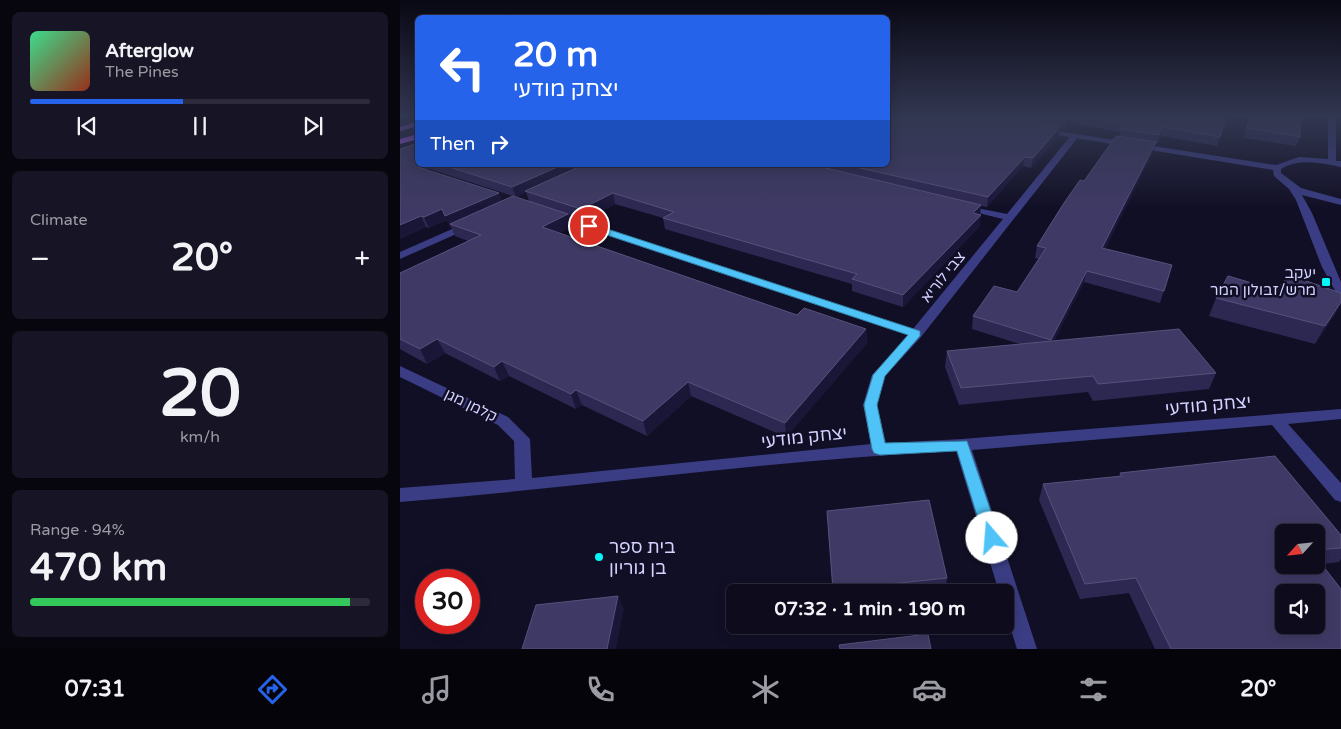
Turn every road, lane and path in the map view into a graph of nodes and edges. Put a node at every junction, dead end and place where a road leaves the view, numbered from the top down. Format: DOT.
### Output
graph roads {
  1 [pos="1066,147"];
  2 [pos="1146,147"];
  3 [pos="1335,147"];
  4 [pos="1336,163"];
  5 [pos="1277,168"];
  6 [pos="1294,188"];
  7 [pos="1341,202"];
  8 [pos="954,205"];
  9 [pos="544,212"];
  10 [pos="1010,218"];
  11 [pos="481,219"];
  12 [pos="400,256"];
  13 [pos="1341,292"];
  14 [pos="916,334"];
  15 [pos="400,371"];
  16 [pos="1338,416"];
  17 [pos="1276,420"];
  18 [pos="962,445"];
  19 [pos="880,449"];
  20 [pos="524,485"];
  21 [pos="400,495"];
  22 [pos="1341,495"];
  23 [pos="1027,649"];
  1 -- 10 [label="street, צבי לוריא"];
  2 -- 5 [label="street"];
  3 -- 4 [label="street"];
  4 -- 5 [label="street"];
  5 -- 6 [label="street"];
  6 -- 7 [label="street"];
  6 -- 13 [label="street"];
  8 -- 10 [label="street"];
  9 -- 14 [label="street"];
  10 -- 14 [label="street, צבי לוריא"];
  11 -- 12 [label="street"];
  14 -- 19 [label="street, צבי לוריא"];
  15 -- 20 [label="street, קלמן מגן"];
  16 -- 17 [label="street, יצחק מודעי"];
  17 -- 18 [label="street, יצחק מודעי"];
  17 -- 22 [label="street"];
  18 -- 19 [label="street, יצחק מודעי"];
  18 -- 23 [label="street"];
  19 -- 20 [label="street, יצחק מודעי"];
  20 -- 21 [label="street, יצחק מודעי"];
}
